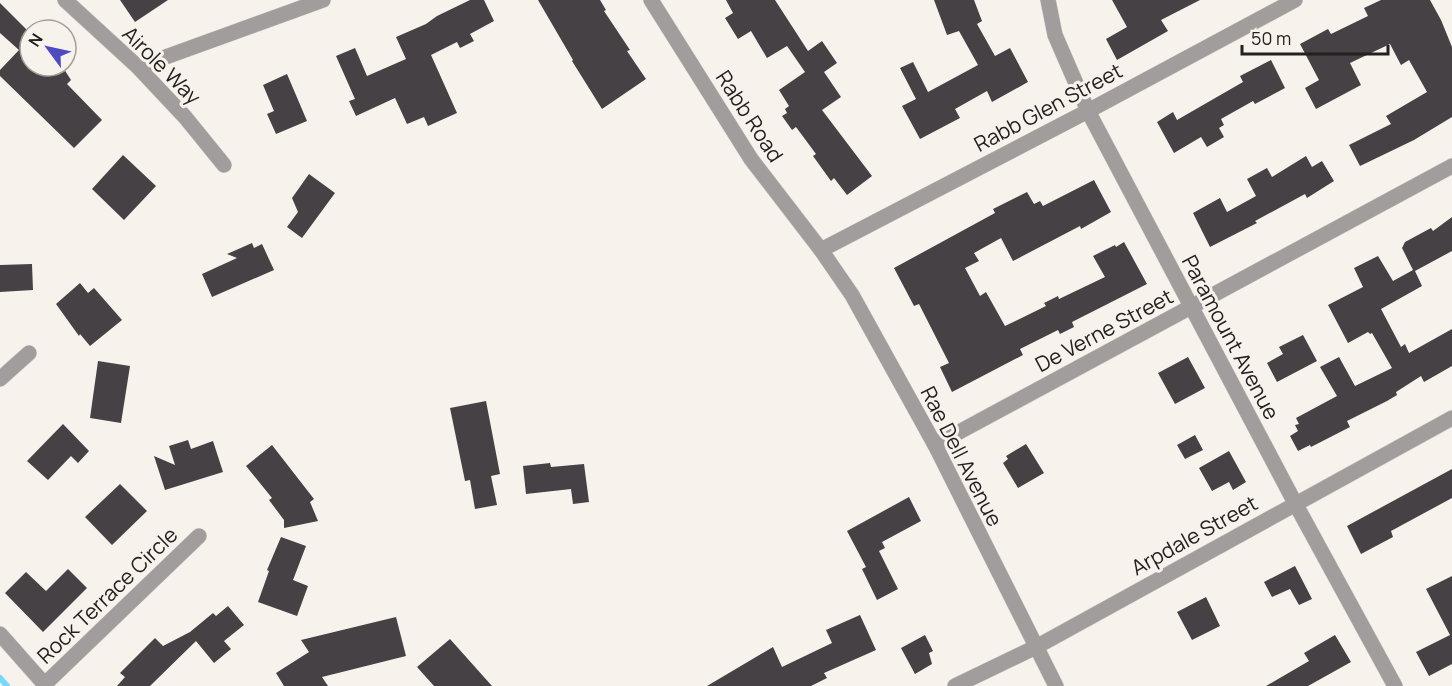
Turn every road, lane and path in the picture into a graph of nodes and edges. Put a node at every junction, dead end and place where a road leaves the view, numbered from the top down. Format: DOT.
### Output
graph roads {
  1 [pos="65,0"];
  2 [pos="323,0"];
  3 [pos="651,0"];
  4 [pos="1048,0"];
  5 [pos="1294,0"];
  6 [pos="138,67"];
  7 [pos="1088,111"];
  8 [pos="224,165"];
  9 [pos="1452,166"];
  10 [pos="821,250"];
  11 [pos="1191,307"];
  12 [pos="29,353"];
  13 [pos="0,379"];
  14 [pos="1452,418"];
  15 [pos="935,445"];
  16 [pos="1295,503"];
  17 [pos="199,536"];
  18 [pos="0,634"];
  19 [pos="1036,647"];
  20 [pos="45,685"];
  21 [pos="955,686"];
  22 [pos="1056,686"];
  23 [pos="1395,686"];
  1 -- 6 [label="street, Airole Way"];
  2 -- 6 [label="street"];
  3 -- 10 [label="street, Rabb Road"];
  4 -- 7 [label="street, Paramount Avenue"];
  5 -- 7 [label="street, Rabb Glen Street"];
  6 -- 8 [label="street, Airole Way"];
  7 -- 10 [label="street, Rabb Glen Street"];
  7 -- 11 [label="street, Paramount Avenue"];
  9 -- 11 [label="street, De Verne Street"];
  10 -- 15 [label="street, Rae Dell Avenue"];
  11 -- 15 [label="street, De Verne Street"];
  11 -- 16 [label="street, Paramount Avenue"];
  12 -- 13 [label="street"];
  14 -- 16 [label="street, Arpdale Street"];
  15 -- 19 [label="street, Rae Dell Avenue"];
  16 -- 19 [label="street, Arpdale Street"];
  16 -- 23 [label="street, Paramount Avenue"];
  17 -- 20 [label="street, Rock Terrace Circle"];
  18 -- 20 [label="street"];
  19 -- 21 [label="street, Arpdale Street"];
  19 -- 22 [label="street, Rae Dell Avenue"];
}
